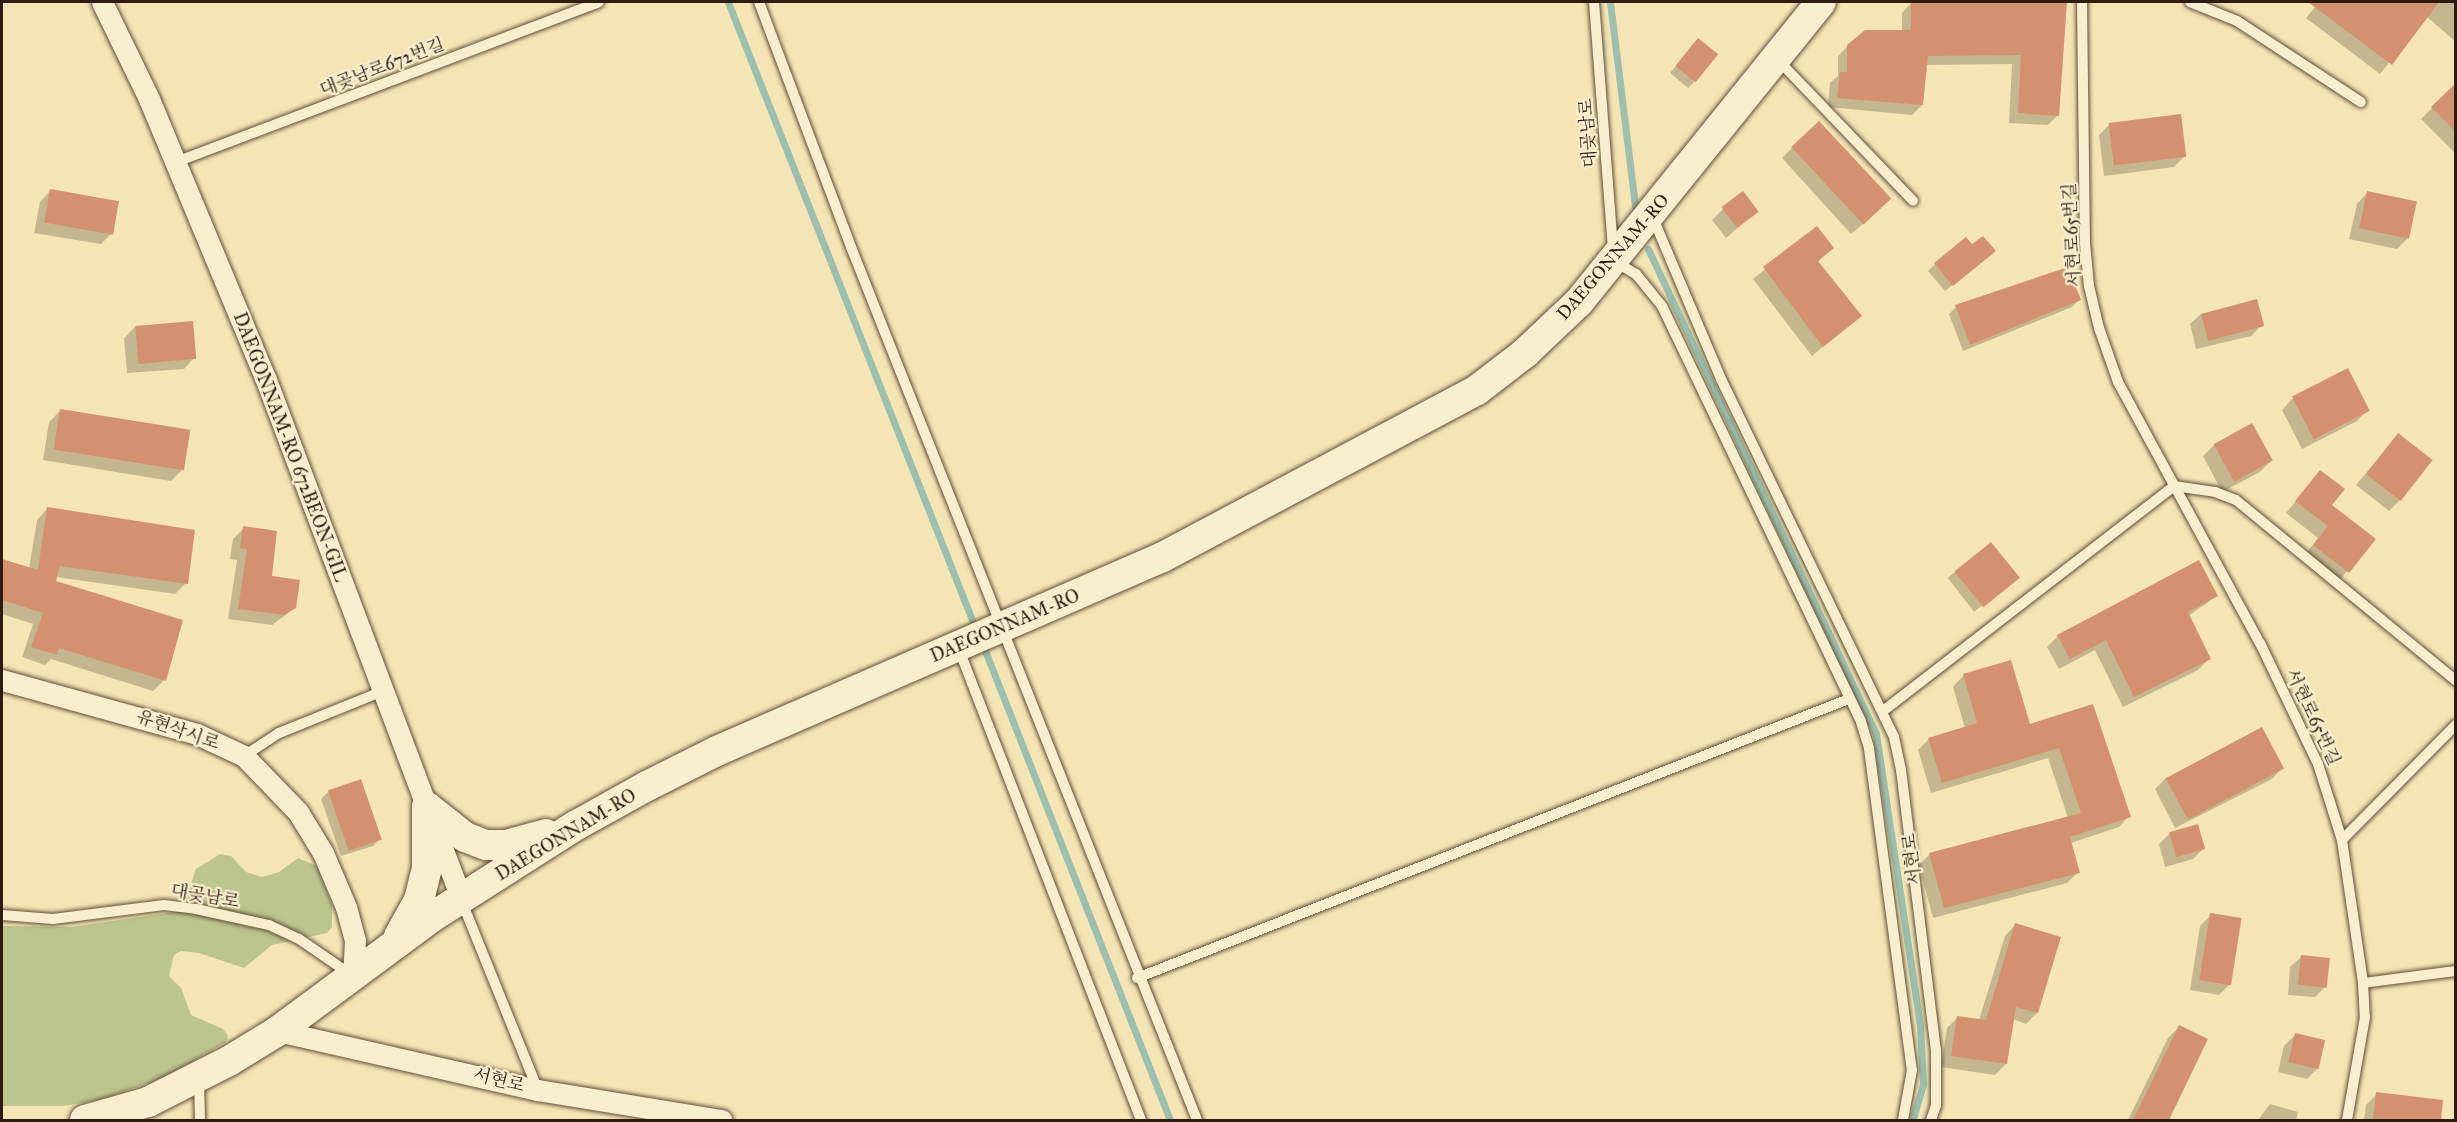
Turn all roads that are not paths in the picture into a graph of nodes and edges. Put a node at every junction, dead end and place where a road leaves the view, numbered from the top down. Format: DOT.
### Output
graph roads {
  1 [pos="102,2"];
  2 [pos="600,2"];
  3 [pos="759,2"];
  4 [pos="1594,2"];
  5 [pos="1821,2"];
  6 [pos="2082,2"];
  7 [pos="2190,2"];
  8 [pos="1776,58"];
  9 [pos="2361,102"];
  10 [pos="176,162"];
  11 [pos="1913,201"];
  12 [pos="1652,214"];
  13 [pos="1614,261"];
  14 [pos="2174,486"];
  15 [pos="998,630"];
  16 [pos="962,645"];
  17 [pos="2,680"];
  18 [pos="2456,681"];
  19 [pos="383,691"];
  20 [pos="1849,699"];
  21 [pos="1883,711"];
  22 [pos="2456,725"];
  23 [pos="244,756"];
  24 [pos="427,807"];
  25 [pos="575,826"];
  26 [pos="2342,840"];
  27 [pos="461,898"];
  28 [pos="2,915"];
  29 [pos="393,946"];
  30 [pos="2456,971"];
  31 [pos="353,976"];
  32 [pos="1137,978"];
  33 [pos="2363,983"];
  34 [pos="278,1031"];
  35 [pos="199,1076"];
  36 [pos="538,1090"];
  37 [pos="85,1120"];
  38 [pos="200,1120"];
  39 [pos="722,1120"];
  40 [pos="1141,1120"];
  41 [pos="1197,1120"];
  42 [pos="1903,1120"];
  43 [pos="1931,1120"];
  44 [pos="2347,1120"];
  1 -- 10 [label="street, DAEGONNAM-RO 672BEON-GIL"];
  2 -- 10 [label="lane, 대곶남로672번길"];
  3 -- 15 [label="lane"];
  4 -- 13 [label="lane, 대곶남로"];
  5 -- 8 [label="street, DAEGONNAM-RO"];
  6 -- 14 [label="lane, 서현로65번길"];
  7 -- 9 [label="lane"];
  8 -- 11 [label="lane"];
  8 -- 12 [label="street, DAEGONNAM-RO"];
  10 -- 19 [label="street, DAEGONNAM-RO 672BEON-GIL"];
  12 -- 13 [label="street, DAEGONNAM-RO"];
  12 -- 21 [label="lane, 서현로"];
  13 -- 15 [label="street, DAEGONNAM-RO"];
  13 -- 20 [label="lane"];
  14 -- 18 [label="lane"];
  14 -- 21 [label="lane"];
  14 -- 26 [label="lane, 서현로65번길"];
  15 -- 16 [label="street, DAEGONNAM-RO"];
  15 -- 32 [label="lane"];
  16 -- 25 [label="street, DAEGONNAM-RO"];
  16 -- 40 [label="lane"];
  17 -- 23 [label="street, 유현삭시로"];
  19 -- 23 [label="lane"];
  19 -- 24 [label="street, DAEGONNAM-RO 672BEON-GIL"];
  20 -- 32 [label="lane"];
  20 -- 42 [label="lane"];
  21 -- 43 [label="lane, 서현로"];
  22 -- 26 [label="lane"];
  23 -- 31 [label="street, 유현삭시로"];
  24 -- 25 [label="street"];
  24 -- 27 [label="street, DAEGONNAM-RO 672BEON-GIL"];
  24 -- 29 [label="street"];
  25 -- 27 [label="street, DAEGONNAM-RO"];
  26 -- 33 [label="lane, 서현로65번길"];
  27 -- 29 [label="street, DAEGONNAM-RO"];
  27 -- 36 [label="lane"];
  28 -- 31 [label="lane, 대곶남로"];
  29 -- 31 [label="street, DAEGONNAM-RO"];
  30 -- 33 [label="lane"];
  31 -- 34 [label="street, DAEGONNAM-RO"];
  32 -- 41 [label="lane"];
  33 -- 44 [label="lane, 서현로65번길"];
  34 -- 35 [label="street, DAEGONNAM-RO"];
  34 -- 36 [label="street, 서현로"];
  35 -- 37 [label="street, DAEGONNAM-RO"];
  35 -- 38 [label="lane"];
  36 -- 39 [label="street, 서현로"];
}
